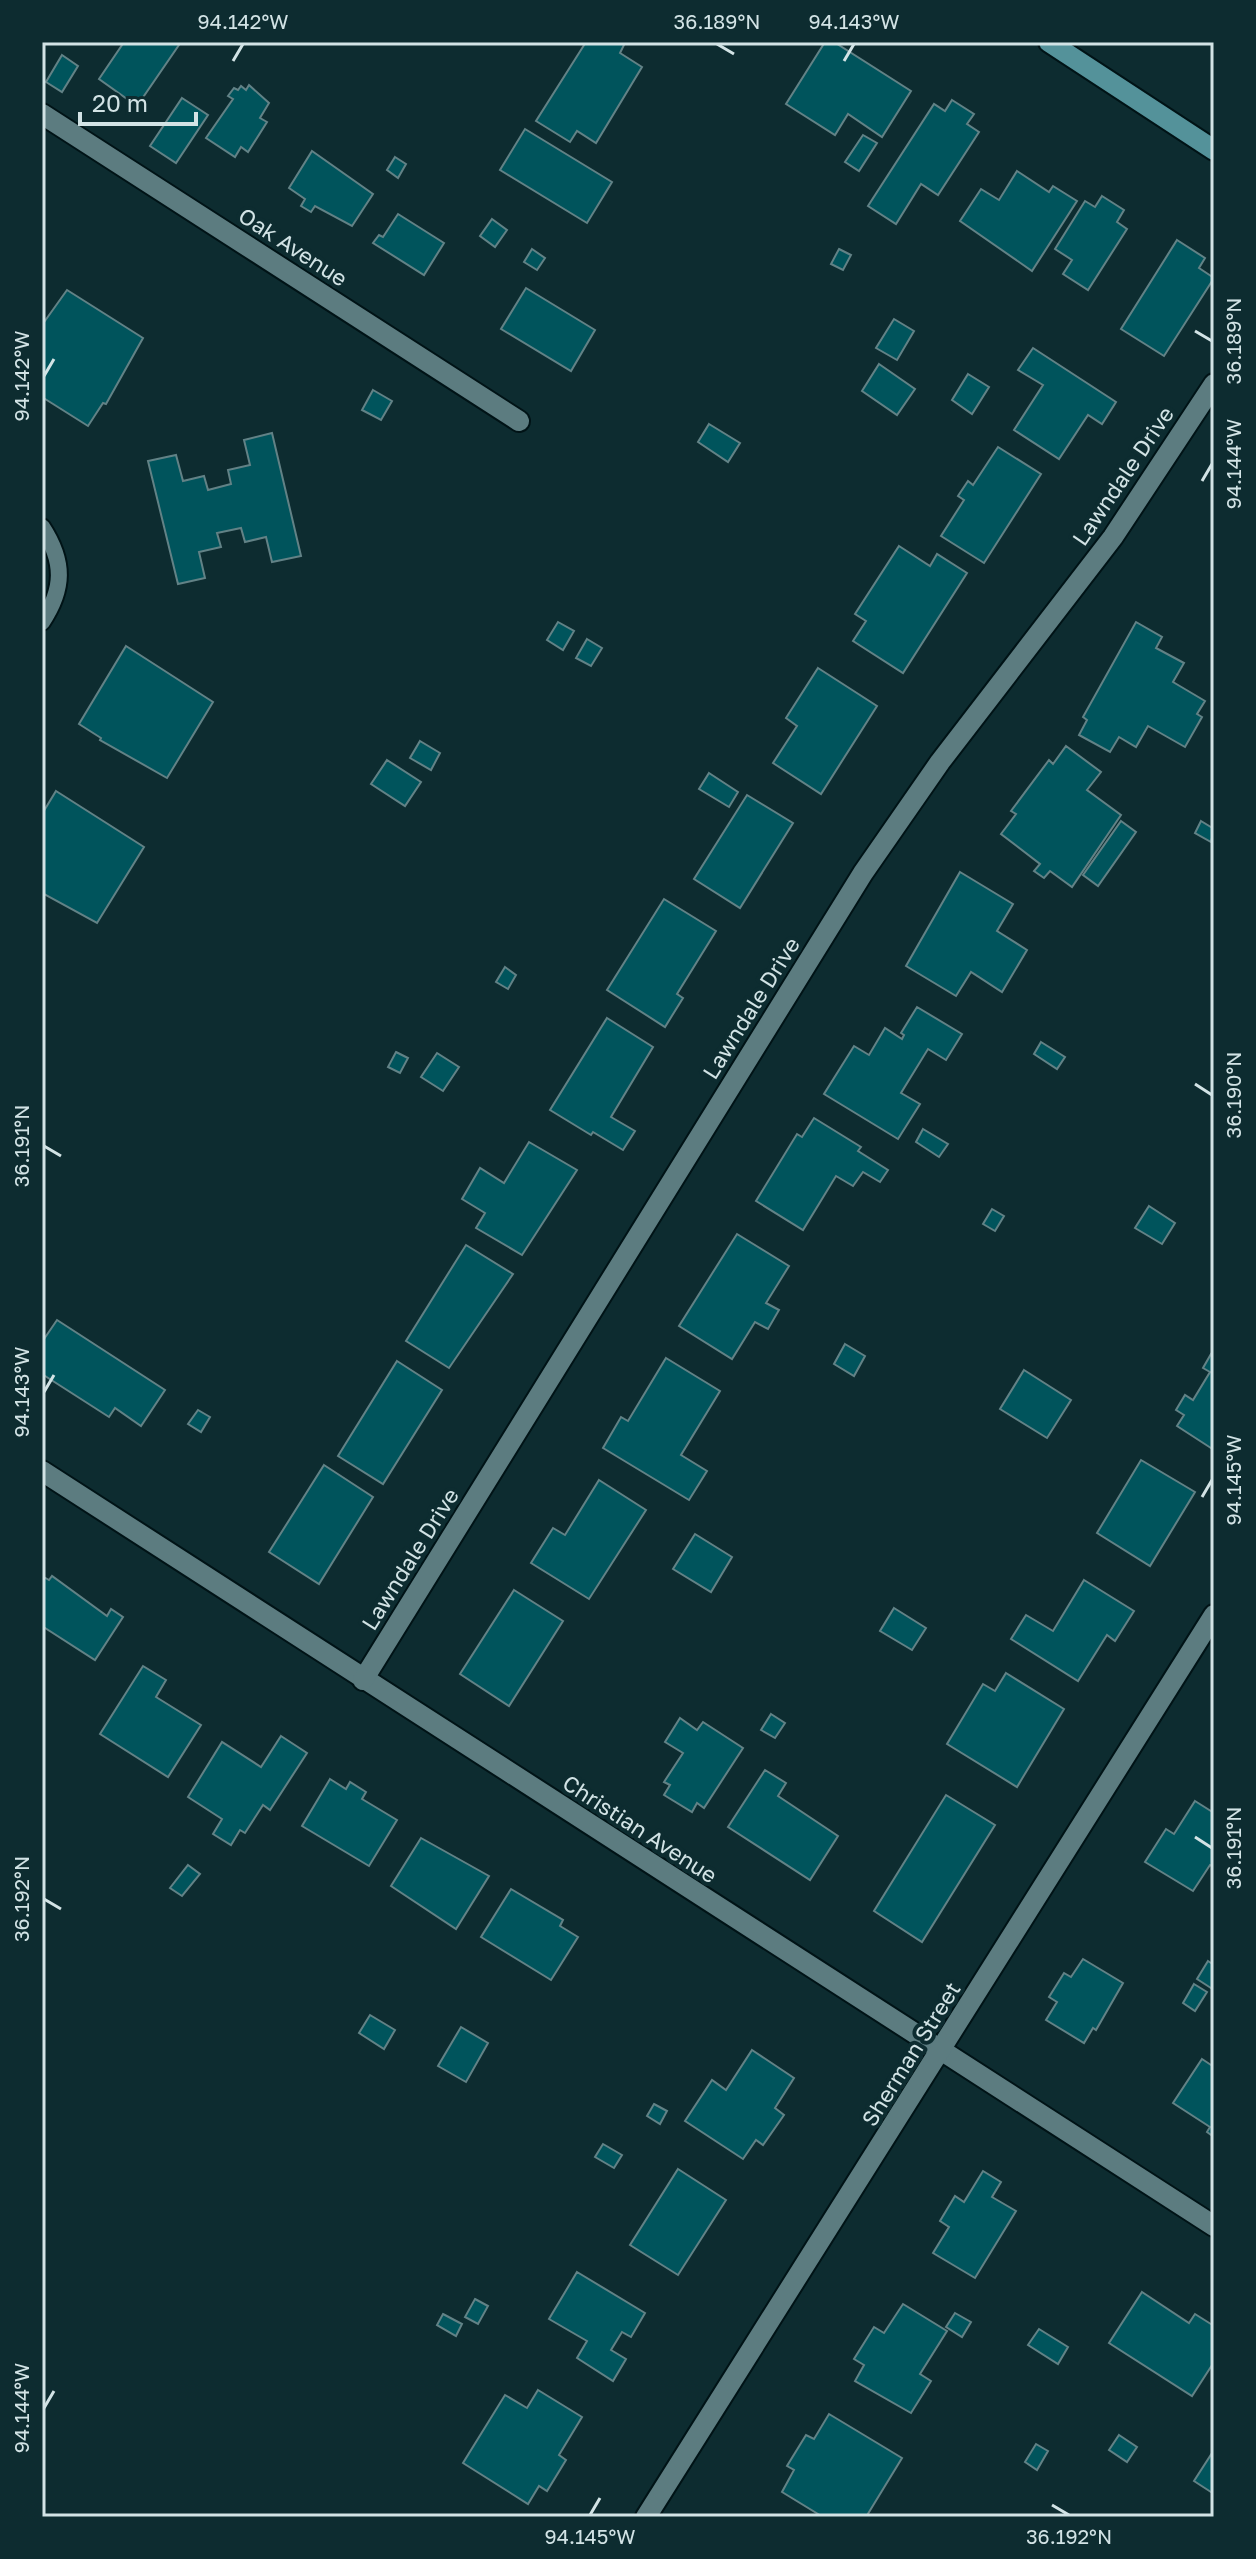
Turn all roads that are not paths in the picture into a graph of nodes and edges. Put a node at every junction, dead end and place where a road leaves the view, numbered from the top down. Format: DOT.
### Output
graph roads {
  1 [pos="1049,42"];
  2 [pos="42,114"];
  3 [pos="1214,150"];
  4 [pos="1214,384"];
  5 [pos="519,421"];
  6 [pos="42,527"];
  7 [pos="42,622"];
  8 [pos="42,1471"];
  9 [pos="1214,1615"];
  10 [pos="363,1680"];
  11 [pos="943,2050"];
  12 [pos="1214,2226"];
  13 [pos="646,2517"];
  1 -- 3 [label="main road"];
  2 -- 5 [label="street, Oak Avenue"];
  4 -- 10 [label="street, Lawndale Drive"];
  6 -- 7 [label="lane"];
  8 -- 10 [label="street, Christian Avenue"];
  9 -- 11 [label="street, Sherman Street"];
  10 -- 11 [label="street, Christian Avenue"];
  11 -- 12 [label="street, Christian Avenue"];
  11 -- 13 [label="street, Sherman Street"];
}
